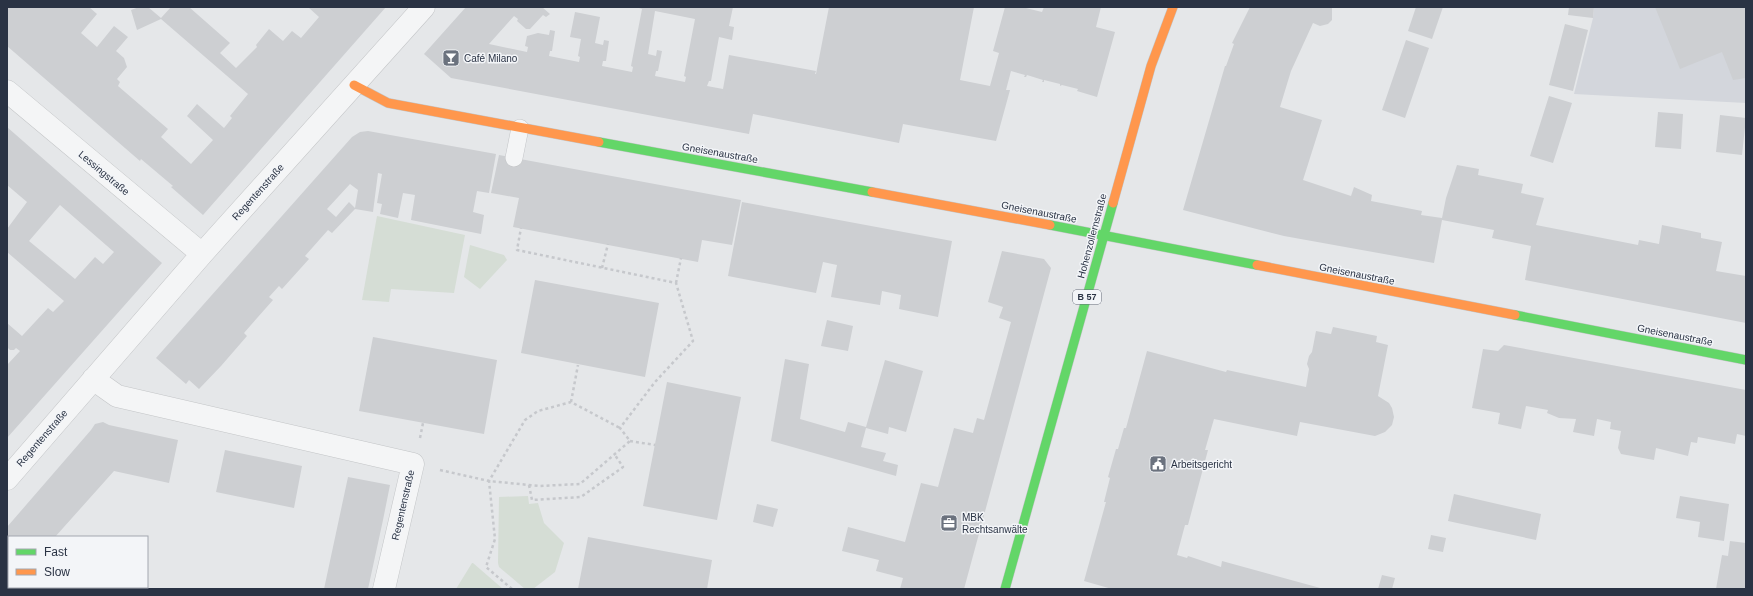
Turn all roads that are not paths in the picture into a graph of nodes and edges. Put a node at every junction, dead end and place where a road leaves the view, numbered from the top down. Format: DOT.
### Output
graph roads {
  1 [pos="424,7"];
  2 [pos="1173,7"];
  3 [pos="354,85"];
  4 [pos="7,91"];
  5 [pos="520,128"];
  6 [pos="514,158"];
  7 [pos="1104,235"];
  8 [pos="202,254"];
  9 [pos="1746,360"];
  10 [pos="93,379"];
  11 [pos="7,479"];
  12 [pos="384,589"];
  13 [pos="1005,589"];
  1 -- 3 [label="street, Regentenstraße"];
  2 -- 7 [label="street, Hohenzollernstraße / B 57"];
  3 -- 5 [label="street, Gneisenaustraße"];
  3 -- 8 [label="street, Regentenstraße"];
  4 -- 8 [label="street, Lessingstraße"];
  5 -- 6 [label="lane"];
  5 -- 7 [label="street, Gneisenaustraße"];
  7 -- 9 [label="street, Gneisenaustraße"];
  7 -- 13 [label="street, Hohenzollernstraße / B 57"];
  8 -- 10 [label="street, Regentenstraße"];
  10 -- 11 [label="street, Regentenstraße"];
  10 -- 12 [label="street, Regentenstraße"];
}
